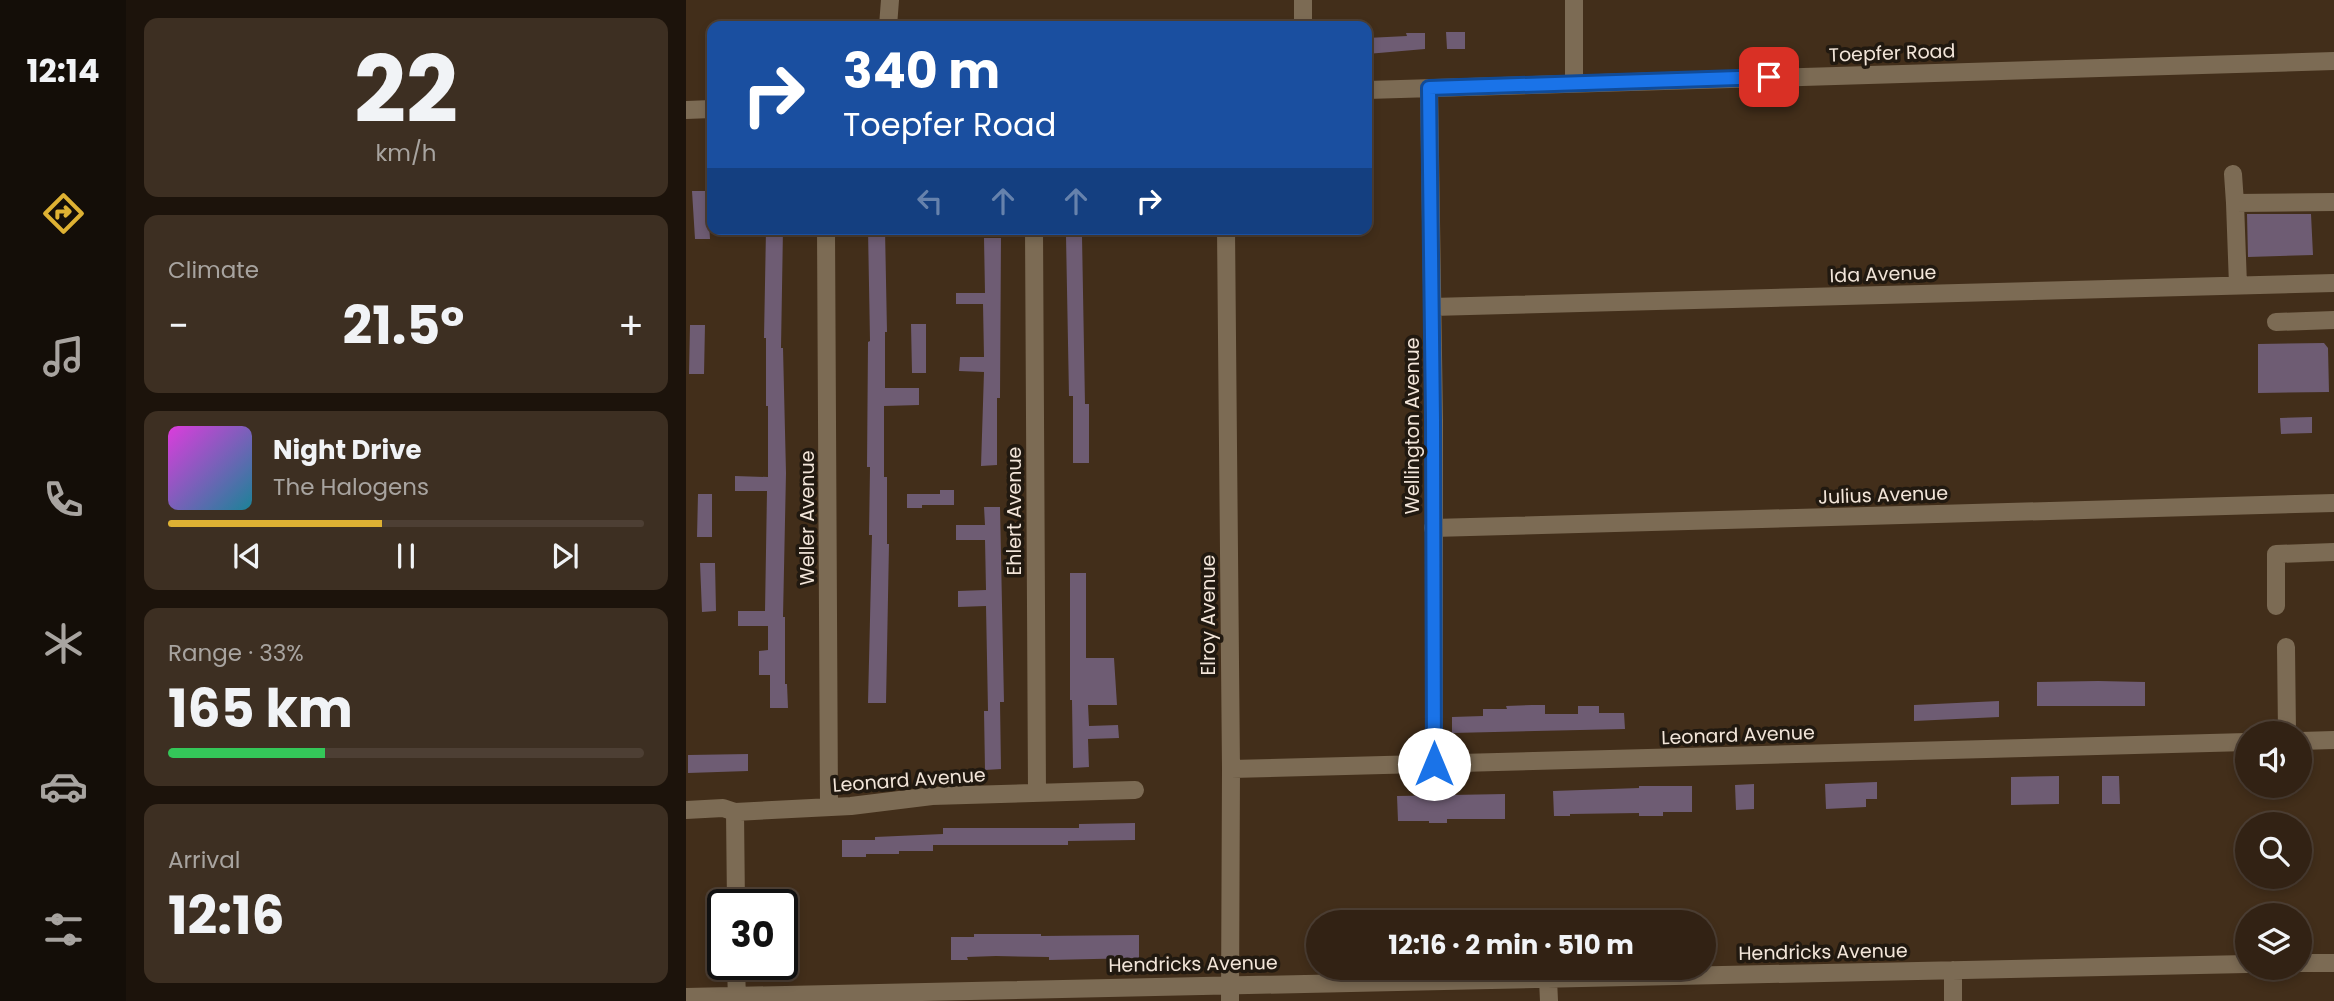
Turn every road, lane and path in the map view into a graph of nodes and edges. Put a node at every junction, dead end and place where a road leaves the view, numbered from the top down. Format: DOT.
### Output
graph roads {
  1 [pos="890,0"];
  2 [pos="1303,0"];
  3 [pos="1574,0"];
  4 [pos="888,21"];
  5 [pos="1303,21"];
  6 [pos="2334,61"];
  7 [pos="1574,83"];
  8 [pos="1429,88"];
  9 [pos="1372,90"];
  10 [pos="707,109"];
  11 [pos="686,110"];
  12 [pos="2232,174"];
  13 [pos="2334,202"];
  14 [pos="2235,203"];
  15 [pos="826,235"];
  16 [pos="1034,235"];
  17 [pos="1226,235"];
  18 [pos="2334,283"];
  19 [pos="2238,285"];
  20 [pos="1432,307"];
  21 [pos="2334,320"];
  22 [pos="2276,322"];
  23 [pos="2334,503"];
  24 [pos="1433,528"];
  25 [pos="2334,552"];
  26 [pos="2276,606"];
  27 [pos="2286,647"];
  28 [pos="2287,721"];
  29 [pos="2334,740"];
  30 [pos="2312,741"];
  31 [pos="2235,743"];
  32 [pos="1434,764"];
  33 [pos="1231,769"];
  34 [pos="1135,790"];
  35 [pos="1037,793"];
  36 [pos="829,807"];
  37 [pos="686,810"];
  38 [pos="735,811"];
  39 [pos="736,889"];
  40 [pos="2312,963"];
  41 [pos="2334,963"];
  42 [pos="2235,964"];
  43 [pos="1953,970"];
  44 [pos="1716,975"];
  45 [pos="736,980"];
  46 [pos="1525,980"];
  47 [pos="1548,980"];
  48 [pos="1230,993"];
  49 [pos="686,997"];
  50 [pos="737,998"];
  51 [pos="1549,1001"];
  52 [pos="1953,1001"];
  1 -- 4 [label="street"];
  2 -- 5 [label="street"];
  3 -- 7 [label="street"];
  6 -- 7 [label="street, Toepfer Road"];
  7 -- 8 [label="street, Toepfer Road"];
  8 -- 9 [label="street, Toepfer Road"];
  8 -- 20 [label="street, Wellington Avenue"];
  10 -- 11 [label="street"];
  12 -- 14 [label="street"];
  13 -- 14 [label="street"];
  14 -- 19 [label="street"];
  15 -- 36 [label="street, Weller Avenue"];
  16 -- 35 [label="street, Ehlert Avenue"];
  17 -- 33 [label="street, Elroy Avenue"];
  18 -- 19 [label="street, Ida Avenue"];
  19 -- 20 [label="street, Ida Avenue"];
  20 -- 24 [label="street, Wellington Avenue"];
  21 -- 22 [label="street"];
  23 -- 24 [label="street, Julius Avenue"];
  24 -- 32 [label="street, Wellington Avenue"];
  25 -- 26 [label="street"];
  27 -- 28 [label="street"];
  29 -- 30 [label="street"];
  31 -- 32 [label="street, Leonard Avenue"];
  32 -- 33 [label="street, Leonard Avenue"];
  33 -- 48 [label="street, Elroy Avenue"];
  34 -- 35 [label="street, Leonard Avenue"];
  35 -- 36 [label="street, Leonard Avenue"];
  36 -- 38 [label="street, Leonard Avenue"];
  37 -- 38 [label="street, Leonard Avenue"];
  38 -- 39 [label="street"];
  40 -- 41 [label="street"];
  42 -- 43 [label="street, Hendricks Avenue"];
  43 -- 44 [label="street, Hendricks Avenue"];
  43 -- 52 [label="street"];
  45 -- 50 [label="street"];
  46 -- 48 [label="street, Hendricks Avenue"];
  47 -- 51 [label="street"];
  48 -- 50 [label="street, Hendricks Avenue"];
  49 -- 50 [label="street, Hendricks Avenue"];
}
